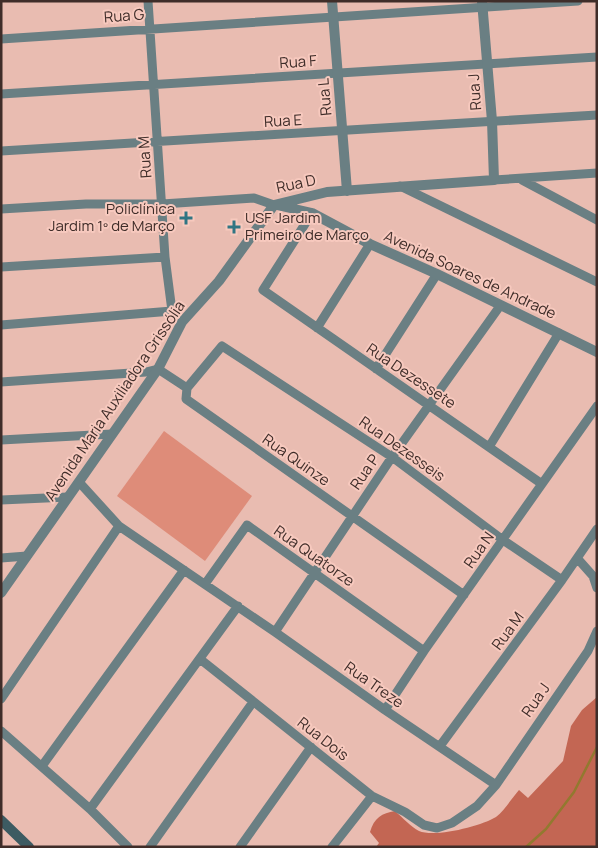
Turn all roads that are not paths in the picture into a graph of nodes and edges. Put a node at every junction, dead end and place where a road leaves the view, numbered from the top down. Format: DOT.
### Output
graph roads {
  1 [pos="148,1"];
  2 [pos="332,1"];
  3 [pos="578,1"];
  4 [pos="482,5"];
  5 [pos="333,16"];
  6 [pos="150,28"];
  7 [pos="1,39"];
  8 [pos="597,57"];
  9 [pos="488,64"];
  10 [pos="338,74"];
  11 [pos="154,85"];
  12 [pos="1,94"];
  13 [pos="597,115"];
  14 [pos="492,121"];
  15 [pos="342,131"];
  16 [pos="158,142"];
  17 [pos="1,151"];
  18 [pos="597,173"];
  19 [pos="521,179"];
  20 [pos="494,180"];
  21 [pos="400,186"];
  22 [pos="347,191"];
  23 [pos="162,204"];
  24 [pos="274,204"];
  25 [pos="1,209"];
  26 [pos="312,213"];
  27 [pos="597,220"];
  28 [pos="370,244"];
  29 [pos="166,257"];
  30 [pos="1,267"];
  31 [pos="437,274"];
  32 [pos="597,282"];
  33 [pos="500,306"];
  34 [pos="172,311"];
  35 [pos="182,322"];
  36 [pos="1,325"];
  37 [pos="317,328"];
  38 [pos="559,333"];
  39 [pos="597,352"];
  40 [pos="158,369"];
  41 [pos="376,369"];
  42 [pos="1,382"];
  43 [pos="187,388"];
  44 [pos="429,405"];
  45 [pos="597,406"];
  46 [pos="112,434"];
  47 [pos="1,440"];
  48 [pos="489,447"];
  49 [pos="392,457"];
  50 [pos="79,482"];
  51 [pos="542,484"];
  52 [pos="68,497"];
  53 [pos="1,500"];
  54 [pos="352,516"];
  55 [pos="119,526"];
  56 [pos="597,530"];
  57 [pos="502,540"];
  58 [pos="27,556"];
  59 [pos="1,558"];
  60 [pos="577,558"];
  61 [pos="184,570"];
  62 [pos="314,572"];
  63 [pos="562,580"];
  64 [pos="205,584"];
  65 [pos="597,588"];
  66 [pos="1,593"];
  67 [pos="464,596"];
  68 [pos="238,606"];
  69 [pos="597,631"];
  70 [pos="275,632"];
  71 [pos="424,651"];
  72 [pos="200,659"];
  73 [pos="1,699"];
  74 [pos="253,702"];
  75 [pos="385,710"];
  76 [pos="1,731"];
  77 [pos="311,746"];
  78 [pos="440,746"];
  79 [pos="42,766"];
  80 [pos="496,784"];
  81 [pos="372,796"];
  82 [pos="90,809"];
  83 [pos="1,820"];
  84 [pos="437,828"];
  85 [pos="29,847"];
  86 [pos="128,847"];
  87 [pos="150,847"];
  88 [pos="240,847"];
  89 [pos="332,847"];
  1 -- 6 [label="street, Rua M"];
  2 -- 5 [label="street, Rua L"];
  3 -- 4 [label="street, Rua G"];
  4 -- 5 [label="street, Rua G"];
  4 -- 9 [label="street, Rua J"];
  5 -- 6 [label="street, Rua G"];
  5 -- 10 [label="street, Rua L"];
  6 -- 7 [label="street, Rua G"];
  6 -- 11 [label="street, Rua M"];
  8 -- 9 [label="street, Rua F"];
  9 -- 10 [label="street, Rua F"];
  9 -- 14 [label="street, Rua J"];
  10 -- 11 [label="street, Rua F"];
  10 -- 15 [label="street, Rua L"];
  11 -- 12 [label="street, Rua F"];
  11 -- 16 [label="street, Rua M"];
  13 -- 14 [label="street, Rua E"];
  14 -- 15 [label="street, Rua E"];
  14 -- 20 [label="street, Rua J"];
  15 -- 16 [label="street, Rua E"];
  15 -- 22 [label="street, Rua L"];
  16 -- 17 [label="street, Rua E"];
  16 -- 23 [label="street, Rua M"];
  18 -- 19 [label="street, Rua D"];
  19 -- 20 [label="street, Rua D"];
  19 -- 27 [label="street"];
  20 -- 21 [label="street, Rua D"];
  21 -- 22 [label="street, Rua D"];
  21 -- 32 [label="street"];
  22 -- 24 [label="street, Rua D"];
  23 -- 24 [label="street, Rua D"];
  23 -- 25 [label="street, Rua D"];
  23 -- 29 [label="street, Rua M"];
  24 -- 26 [label="street, Avenida Soares de Andrade"];
  24 -- 35 [label="street, Avenida Maria Auxiliadora Grissólia"];
  26 -- 28 [label="street, Avenida Soares de Andrade"];
  26 -- 37 [label="street, Rua Dezessete"];
  28 -- 31 [label="street, Avenida Soares de Andrade"];
  28 -- 37 [label="street"];
  29 -- 30 [label="street"];
  29 -- 34 [label="street, Rua M"];
  31 -- 33 [label="street, Avenida Soares de Andrade"];
  31 -- 41 [label="street"];
  33 -- 38 [label="street, Avenida Soares de Andrade"];
  33 -- 44 [label="street, Rua P"];
  34 -- 35 [label="street"];
  34 -- 36 [label="street"];
  35 -- 40 [label="street, Avenida Maria Auxiliadora Grissólia"];
  37 -- 41 [label="street, Rua Dezessete"];
  38 -- 39 [label="street, Avenida Soares de Andrade"];
  38 -- 48 [label="street"];
  40 -- 42 [label="street"];
  40 -- 43 [label="street"];
  40 -- 46 [label="street, Avenida Maria Auxiliadora Grissólia"];
  41 -- 44 [label="street, Rua Dezessete"];
  43 -- 49 [label="street, Rua Dezesseis"];
  43 -- 54 [label="street, Rua Quinze"];
  44 -- 48 [label="street, Rua Dezessete"];
  44 -- 49 [label="street, Rua P"];
  45 -- 51 [label="street, Rua N"];
  46 -- 47 [label="street"];
  46 -- 50 [label="street, Avenida Maria Auxiliadora Grissólia"];
  48 -- 51 [label="street, Rua Dezessete"];
  49 -- 54 [label="street, Rua P"];
  49 -- 57 [label="street, Rua Dezesseis"];
  50 -- 52 [label="street, Avenida Maria Auxiliadora Grissólia"];
  50 -- 55 [label="street, Rua Treze"];
  51 -- 57 [label="street, Rua N"];
  52 -- 53 [label="street"];
  52 -- 58 [label="street, Avenida Maria Auxiliadora Grissólia"];
  54 -- 62 [label="street, Rua P"];
  54 -- 67 [label="street, Rua Quinze"];
  55 -- 61 [label="street, Rua Treze"];
  55 -- 73 [label="street"];
  56 -- 60 [label="street, Rua M"];
  57 -- 63 [label="street, Rua Dezesseis"];
  57 -- 67 [label="street, Rua N"];
  58 -- 59 [label="street"];
  58 -- 66 [label="street, Avenida Maria Auxiliadora Grissólia"];
  60 -- 63 [label="street, Rua M"];
  60 -- 65 [label="street"];
  61 -- 64 [label="street, Rua Treze"];
  61 -- 79 [label="street"];
  62 -- 64 [label="street, Rua Quatorze"];
  62 -- 70 [label="street, Rua P"];
  62 -- 71 [label="street, Rua Quatorze"];
  63 -- 78 [label="street, Rua M"];
  64 -- 68 [label="street, Rua Treze"];
  67 -- 71 [label="street, Rua N"];
  68 -- 70 [label="street, Rua Treze"];
  68 -- 72 [label="street"];
  69 -- 80 [label="street, Rua J"];
  70 -- 75 [label="street, Rua Treze"];
  71 -- 75 [label="street, Rua N"];
  72 -- 74 [label="street, Rua Dois"];
  72 -- 82 [label="street"];
  74 -- 77 [label="street, Rua Dois"];
  74 -- 87 [label="street"];
  75 -- 78 [label="street, Rua Treze"];
  76 -- 79 [label="street"];
  77 -- 81 [label="street, Rua Dois"];
  77 -- 88 [label="street"];
  78 -- 80 [label="street, Rua Treze"];
  79 -- 82 [label="street"];
  80 -- 84 [label="street, Rua J"];
  81 -- 84 [label="street, Rua Dois"];
  81 -- 89 [label="street"];
  82 -- 86 [label="street"];
  83 -- 85 [label="main road"];
}
